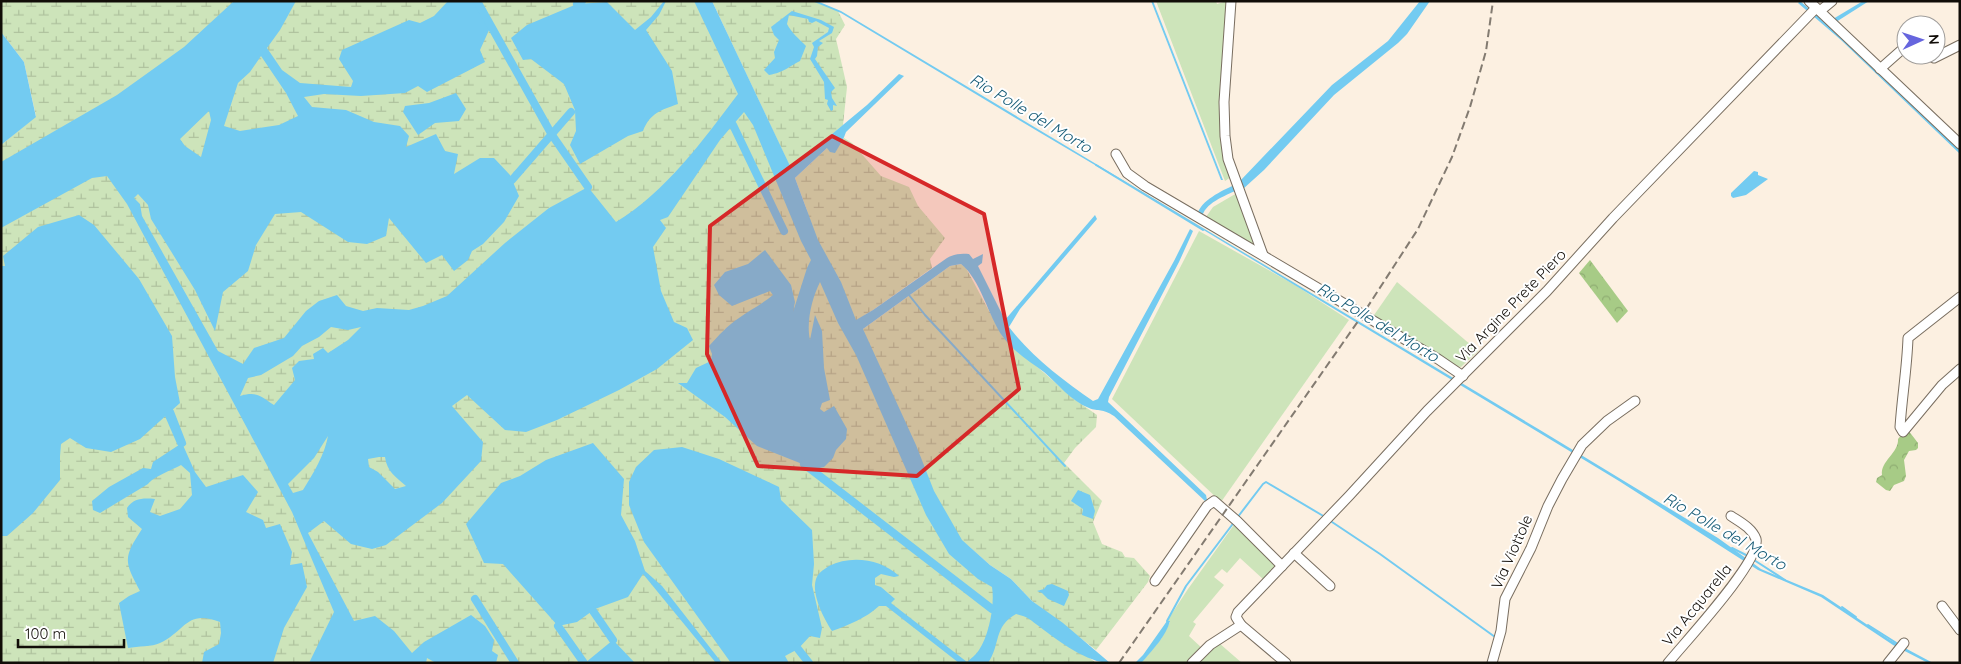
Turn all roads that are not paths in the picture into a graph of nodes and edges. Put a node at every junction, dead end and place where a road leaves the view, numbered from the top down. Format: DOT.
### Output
graph roads {
  1 [pos="1231,1"];
  2 [pos="1809,1"];
  3 [pos="1832,1"];
  4 [pos="1815,11"];
  5 [pos="1960,45"];
  6 [pos="1946,52"];
  7 [pos="1896,55"];
  8 [pos="1880,69"];
  9 [pos="1960,144"];
  10 [pos="1116,154"];
  11 [pos="1263,255"];
  12 [pos="1960,297"];
  13 [pos="1960,369"];
  14 [pos="1459,379"];
  15 [pos="1635,401"];
  16 [pos="1731,516"];
  17 [pos="1294,553"];
  18 [pos="1282,566"];
  19 [pos="1155,582"];
  20 [pos="1330,586"];
  21 [pos="1942,606"];
  22 [pos="1241,625"];
  23 [pos="1960,630"];
  24 [pos="1904,643"];
  25 [pos="1192,663"];
  26 [pos="1286,663"];
  27 [pos="1492,663"];
  28 [pos="1668,663"];
  29 [pos="1888,663"];
  1 -- 11 [label="street"];
  2 -- 4 [label="street"];
  3 -- 4 [label="street, Via Argine Prete Piero"];
  4 -- 8 [label="street"];
  4 -- 14 [label="street, Via Argine Prete Piero"];
  5 -- 6 [label="street"];
  7 -- 8 [label="street"];
  8 -- 9 [label="street"];
  10 -- 11 [label="street"];
  11 -- 14 [label="street"];
  12 -- 13 [label="street"];
  14 -- 17 [label="street, Via Argine Prete Piero"];
  15 -- 27 [label="street, Via Viottole"];
  16 -- 28 [label="street, Via Acquarella"];
  17 -- 18 [label="street, Via Argine Prete Piero"];
  17 -- 20 [label="street"];
  18 -- 19 [label="street"];
  18 -- 22 [label="street, Via Argine Prete Piero"];
  21 -- 23 [label="street"];
  22 -- 25 [label="street"];
  22 -- 26 [label="street"];
  24 -- 29 [label="street"];
}
